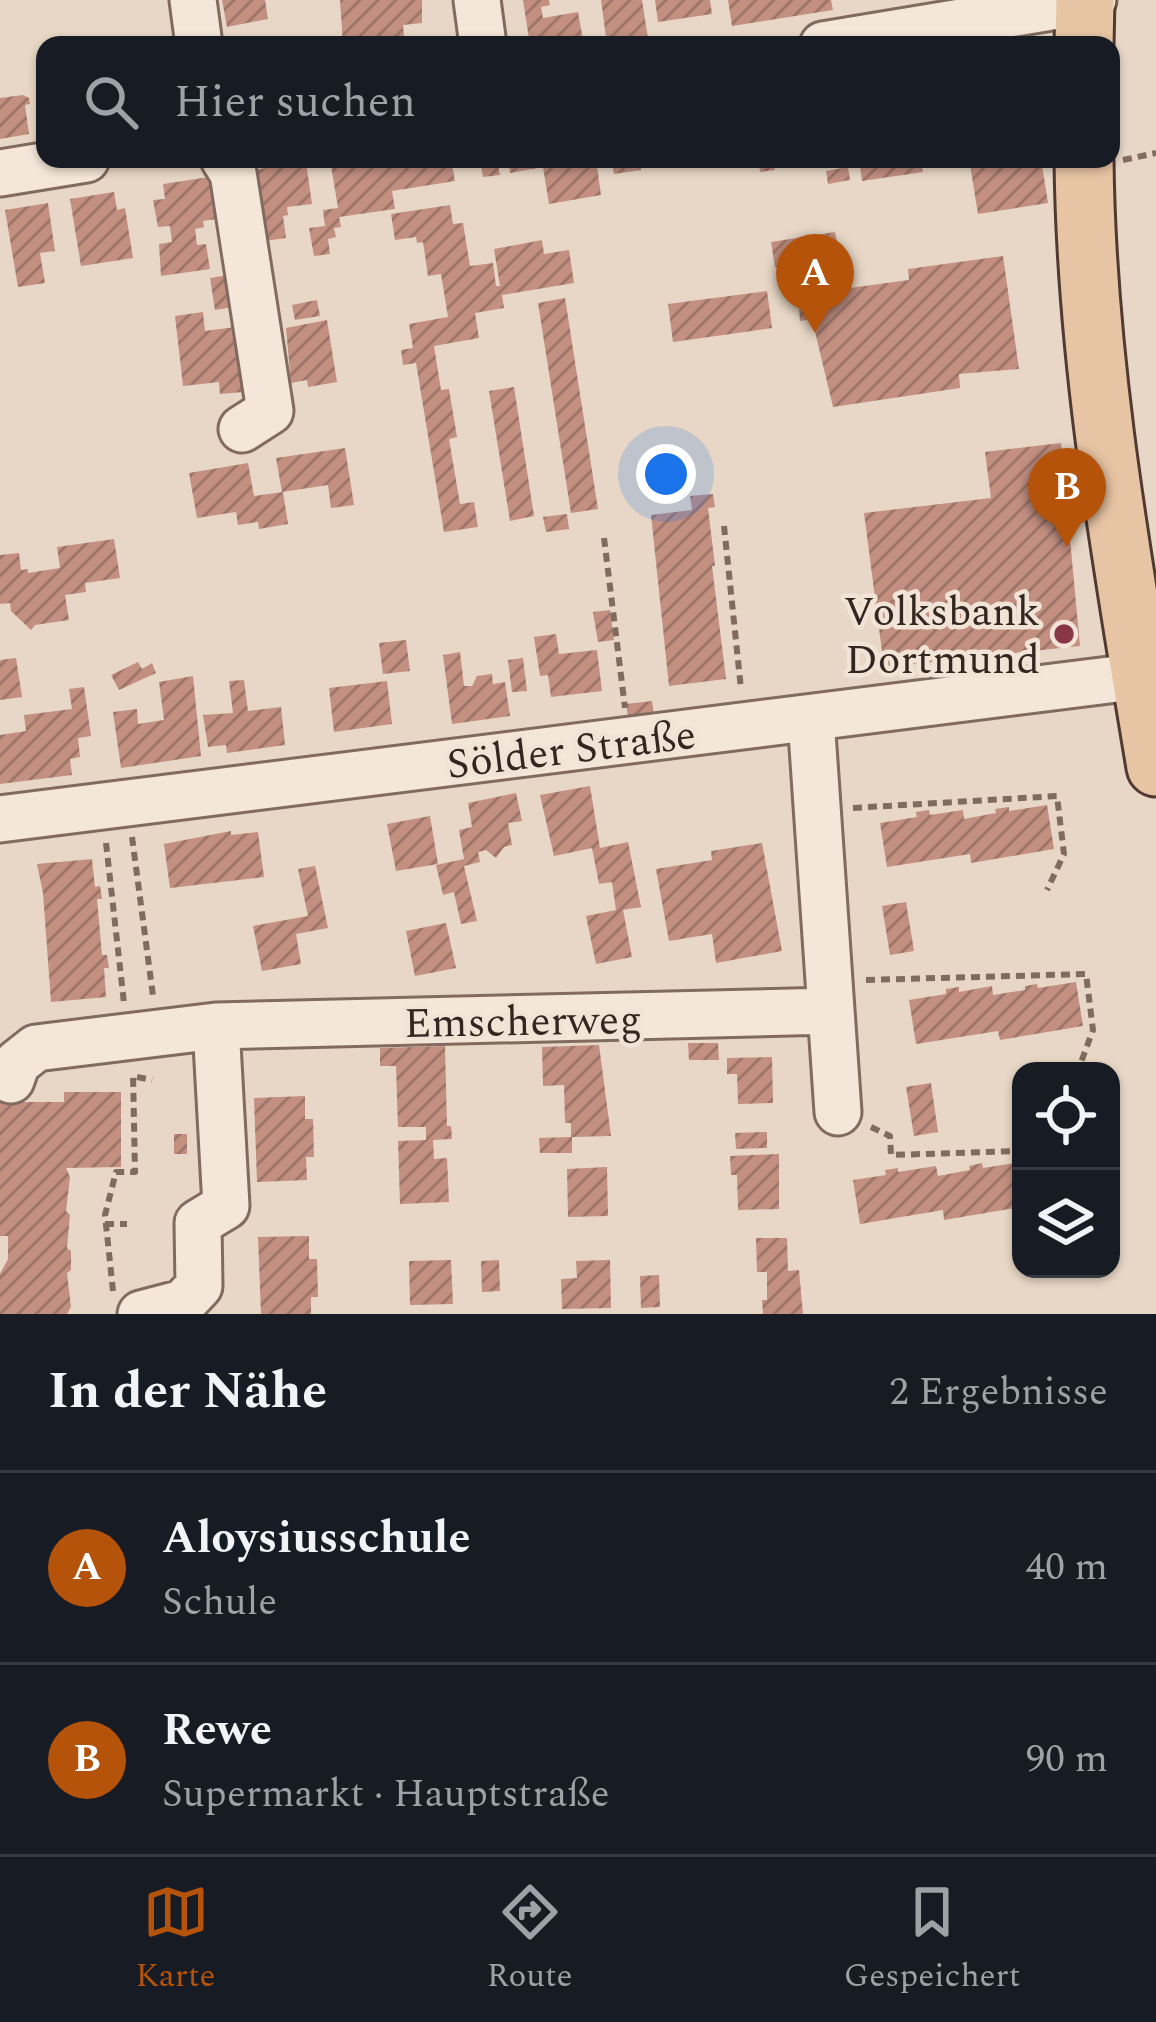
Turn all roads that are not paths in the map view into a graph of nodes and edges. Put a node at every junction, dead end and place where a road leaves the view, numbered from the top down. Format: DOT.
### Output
graph roads {
  1 [pos="193,0"];
  2 [pos="477,0"];
  3 [pos="1087,12"];
  4 [pos="198,36"];
  5 [pos="481,36"];
  6 [pos="895,36"];
  7 [pos="36,167"];
  8 [pos="229,168"];
  9 [pos="1097,168"];
  10 [pos="0,173"];
  11 [pos="242,429"];
  12 [pos="1138,534"];
  13 [pos="1141,676"];
  14 [pos="811,718"];
  15 [pos="1156,766"];
  16 [pos="0,819"];
  17 [pos="830,996"];
  18 [pos="216,1026"];
  19 [pos="11,1080"];
  20 [pos="838,1112"];
  21 [pos="126,1306"];
  1 -- 4 [label="street"];
  2 -- 5 [label="street"];
  3 -- 6 [label="street"];
  7 -- 10 [label="street"];
  8 -- 11 [label="street"];
  9 -- 12 [label="main road"];
  12 -- 13 [label="main road"];
  13 -- 14 [label="street, Sölder Straße"];
  13 -- 15 [label="main road"];
  14 -- 16 [label="street, Sölder Straße"];
  14 -- 17 [label="street"];
  17 -- 18 [label="street, Emscherweg"];
  17 -- 20 [label="street"];
  18 -- 19 [label="street, Emscherweg"];
  18 -- 21 [label="street"];
}
